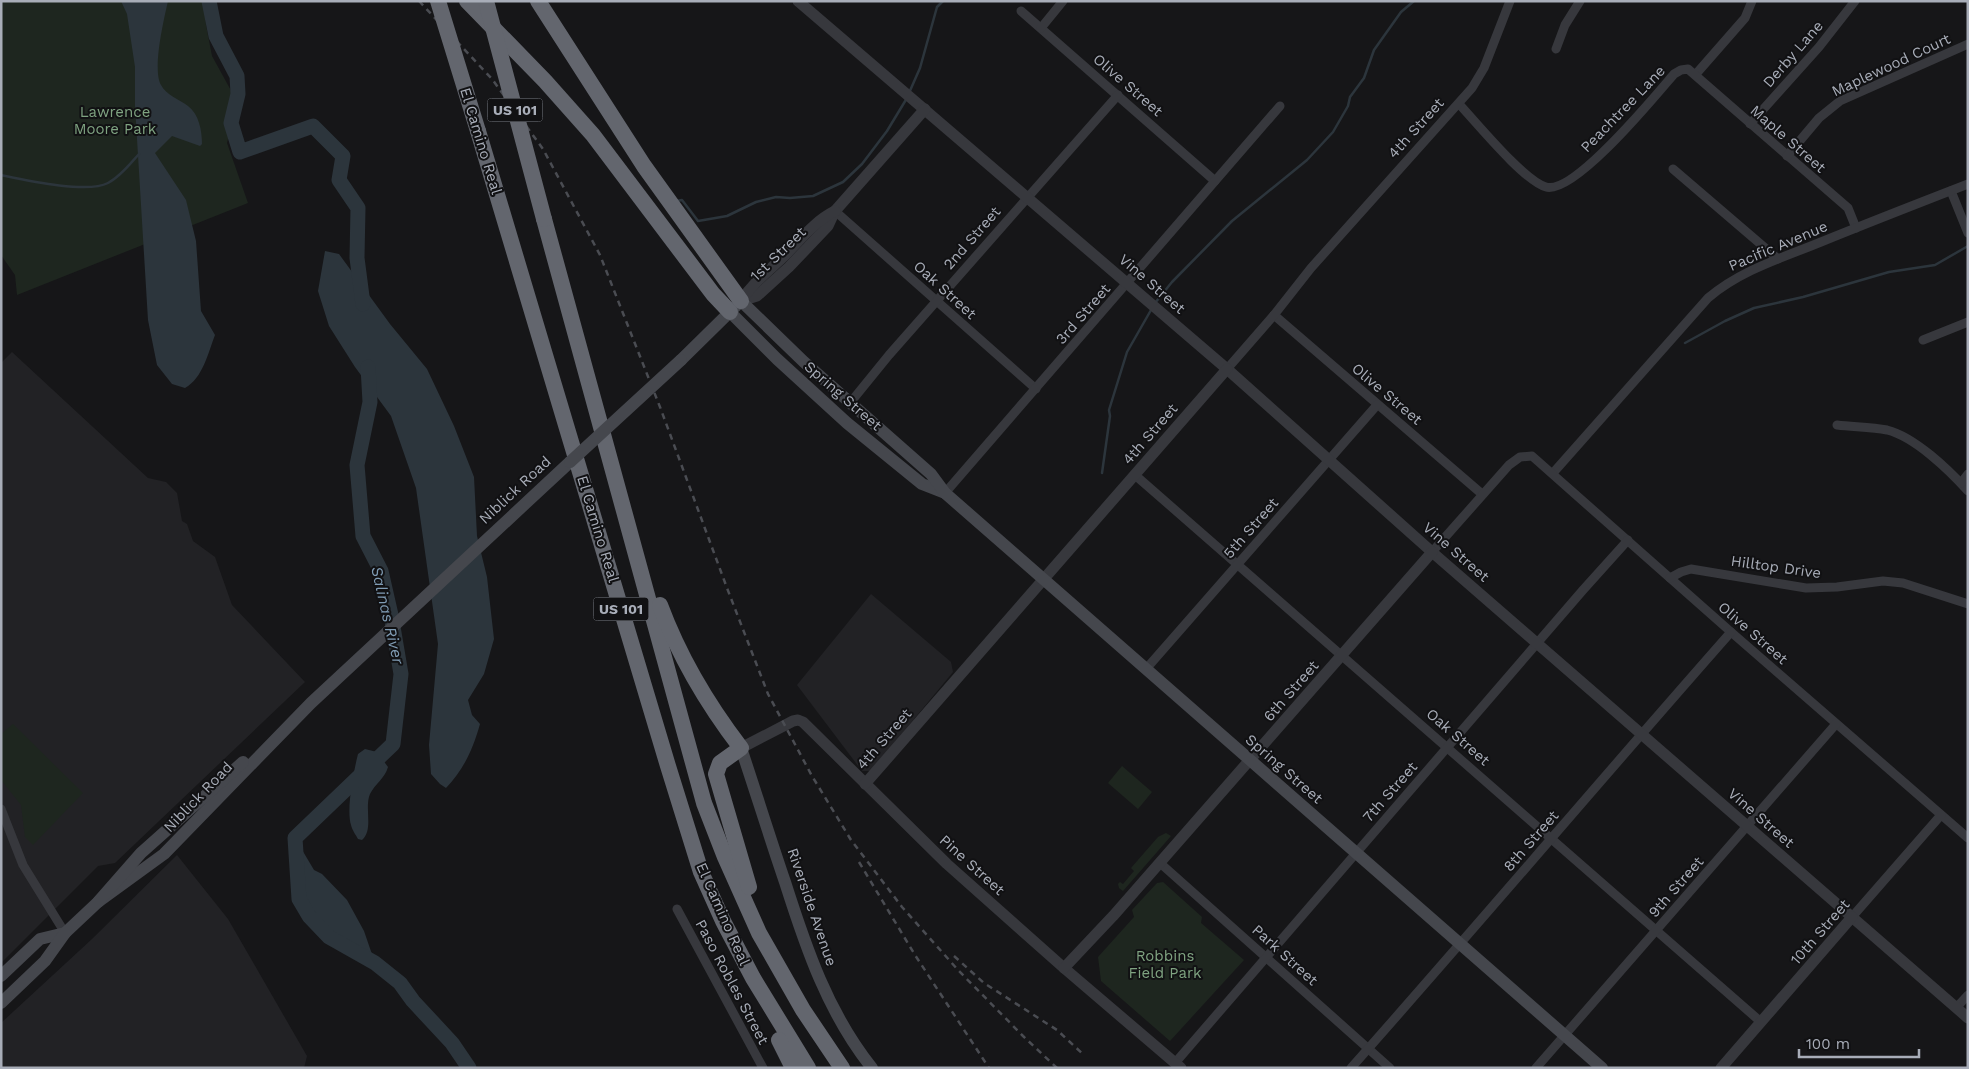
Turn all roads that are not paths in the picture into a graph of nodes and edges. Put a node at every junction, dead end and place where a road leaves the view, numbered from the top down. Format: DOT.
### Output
graph roads {
  1 [pos="438,1"];
  2 [pos="467,1"];
  3 [pos="486,1"];
  4 [pos="538,1"];
  5 [pos="798,1"];
  6 [pos="1063,1"];
  7 [pos="1510,1"];
  8 [pos="1580,1"];
  9 [pos="1752,1"];
  10 [pos="1855,1"];
  11 [pos="810,5"];
  12 [pos="1021,12"];
  13 [pos="1041,28"];
  14 [pos="1968,44"];
  15 [pos="1556,49"];
  16 [pos="1696,74"];
  17 [pos="1118,94"];
  18 [pos="1459,104"];
  19 [pos="1280,106"];
  20 [pos="925,109"];
  21 [pos="1750,124"];
  22 [pos="1787,156"];
  23 [pos="1673,169"];
  24 [pos="1216,181"];
  25 [pos="1968,184"];
  26 [pos="1951,190"];
  27 [pos="1027,196"];
  28 [pos="836,211"];
  29 [pos="1856,228"];
  30 [pos="1968,233"];
  31 [pos="1778,259"];
  32 [pos="1127,283"];
  33 [pos="936,300"];
  34 [pos="736,306"];
  35 [pos="1274,315"];
  36 [pos="1968,322"];
  37 [pos="1923,340"];
  38 [pos="1227,369"];
  39 [pos="1036,389"];
  40 [pos="850,403"];
  41 [pos="1377,405"];
  42 [pos="1837,425"];
  43 [pos="1520,457"];
  44 [pos="1328,460"];
  45 [pos="611,463"];
  46 [pos="1553,473"];
  47 [pos="1968,474"];
  48 [pos="1135,475"];
  49 [pos="1960,483"];
  50 [pos="1968,491"];
  51 [pos="944,493"];
  52 [pos="1482,494"];
  53 [pos="1628,540"];
  54 [pos="1432,552"];
  55 [pos="1237,564"];
  56 [pos="1670,578"];
  57 [pos="1044,579"];
  58 [pos="1968,604"];
  59 [pos="1730,632"];
  60 [pos="1539,643"];
  61 [pos="1342,655"];
  62 [pos="1146,670"];
  63 [pos="1836,724"];
  64 [pos="1642,734"];
  65 [pos="1448,747"];
  66 [pos="741,748"];
  67 [pos="1250,760"];
  68 [pos="865,784"];
  69 [pos="1,810"];
  70 [pos="1941,815"];
  71 [pos="1747,826"];
  72 [pos="1968,838"];
  73 [pos="1552,839"];
  74 [pos="1356,853"];
  75 [pos="1160,863"];
  76 [pos="676,909"];
  77 [pos="1852,917"];
  78 [pos="1656,930"];
  79 [pos="65,933"];
  80 [pos="759,933"];
  81 [pos="1462,944"];
  82 [pos="1267,957"];
  83 [pos="1064,968"];
  84 [pos="1,976"];
  85 [pos="753,978"];
  86 [pos="1968,995"];
  87 [pos="1,1003"];
  88 [pos="1956,1008"];
  89 [pos="1968,1018"];
  90 [pos="1761,1022"];
  91 [pos="1565,1035"];
  92 [pos="1368,1048"];
  93 [pos="1178,1065"];
  94 [pos="763,1068"];
  95 [pos="793,1068"];
  96 [pos="808,1068"];
  97 [pos="842,1068"];
  98 [pos="872,1068"];
  99 [pos="1351,1068"];
  100 [pos="1390,1068"];
  101 [pos="1536,1068"];
  102 [pos="1602,1068"];
  103 [pos="1721,1068"];
  1 -- 85 [label="highway, El Camino Real / US 101, bridge"];
  2 -- 34 [label="highway"];
  3 -- 45 [label="highway, El Camino Real / US 101, bridge"];
  4 -- 34 [label="highway"];
  5 -- 11 [label="street, Vine Street"];
  6 -- 13 [label="street"];
  7 -- 18 [label="street, 4th Street"];
  8 -- 15 [label="street"];
  9 -- 16 [label="street"];
  10 -- 21 [label="street, Derby Lane"];
  11 -- 20 [label="street, Vine Street"];
  12 -- 13 [label="street, Olive Street"];
  13 -- 17 [label="street, Olive Street"];
  14 -- 22 [label="street, Maplewood Court"];
  16 -- 18 [label="street, Peachtree Lane"];
  16 -- 21 [label="street, Maple Street"];
  17 -- 24 [label="street, Olive Street"];
  17 -- 27 [label="street, 2nd Street"];
  18 -- 35 [label="street, 4th Street"];
  19 -- 24 [label="street, 3rd Street"];
  20 -- 27 [label="street, Vine Street"];
  20 -- 28 [label="street, 1st Street"];
  21 -- 22 [label="street, Maple Street"];
  22 -- 29 [label="street, Maple Street"];
  23 -- 31 [label="street"];
  24 -- 32 [label="street, 3rd Street"];
  25 -- 26 [label="street, Pacific Avenue"];
  26 -- 29 [label="street, Pacific Avenue"];
  26 -- 30 [label="street"];
  27 -- 32 [label="street, Vine Street"];
  27 -- 33 [label="street, 2nd Street"];
  28 -- 33 [label="street, Oak Street"];
  28 -- 34 [label="street, 1st Street"];
  29 -- 31 [label="street, Pacific Avenue"];
  31 -- 46 [label="street, Pacific Avenue"];
  32 -- 38 [label="street, Vine Street"];
  32 -- 39 [label="street, 3rd Street"];
  33 -- 39 [label="street, Oak Street"];
  33 -- 40 [label="street, 2nd Street"];
  34 -- 40 [label="main road, Spring Street"];
  34 -- 51 [label="main road, Spring Street"];
  34 -- 79 [label="main road, Niblick Road, bridge"];
  35 -- 38 [label="street, 4th Street"];
  35 -- 41 [label="street, Olive Street"];
  36 -- 37 [label="street"];
  38 -- 44 [label="street, Vine Street"];
  38 -- 48 [label="street, 4th Street"];
  39 -- 51 [label="street, 3rd Street"];
  40 -- 51 [label="main road, Spring Street"];
  41 -- 44 [label="street, 5th Street"];
  41 -- 52 [label="street, Olive Street"];
  42 -- 49 [label="street"];
  43 -- 46 [label="street, Olive Street"];
  43 -- 52 [label="street, 6th Street"];
  44 -- 54 [label="street, Vine Street"];
  44 -- 55 [label="street, 5th Street"];
  45 -- 66 [label="highway"];
  45 -- 80 [label="highway, El Camino Real / US 101"];
  46 -- 53 [label="street, Olive Street"];
  47 -- 49 [label="street"];
  48 -- 55 [label="street, Oak Street"];
  48 -- 57 [label="street, 4th Street"];
  49 -- 50 [label="street"];
  51 -- 57 [label="main road, Spring Street"];
  52 -- 54 [label="street, 6th Street"];
  53 -- 56 [label="street, Olive Street"];
  53 -- 60 [label="street, 7th Street"];
  54 -- 60 [label="street, Vine Street"];
  54 -- 61 [label="street, 6th Street"];
  55 -- 61 [label="street, Oak Street"];
  55 -- 62 [label="street, 5th Street"];
  56 -- 58 [label="street, Hilltop Drive"];
  56 -- 59 [label="street, Olive Street"];
  57 -- 62 [label="main road, Spring Street"];
  57 -- 68 [label="street, 4th Street"];
  59 -- 63 [label="street, Olive Street"];
  59 -- 64 [label="street, 8th Street"];
  60 -- 64 [label="street, Vine Street"];
  60 -- 65 [label="street, 7th Street"];
  61 -- 65 [label="street, Oak Street"];
  61 -- 67 [label="street, 6th Street"];
  62 -- 67 [label="main road, Spring Street"];
  63 -- 70 [label="street, Olive Street"];
  63 -- 71 [label="street, 9th Street"];
  64 -- 71 [label="street, Vine Street"];
  64 -- 73 [label="street, 8th Street"];
  65 -- 73 [label="street, Oak Street"];
  65 -- 74 [label="street, 7th Street"];
  66 -- 68 [label="street, Pine Street"];
  66 -- 80 [label="highway"];
  66 -- 98 [label="main road, Riverside Avenue"];
  67 -- 74 [label="main road, Spring Street"];
  67 -- 75 [label="street, 6th Street"];
  68 -- 83 [label="street, Pine Street"];
  69 -- 79 [label="street"];
  70 -- 72 [label="street, Olive Street"];
  70 -- 77 [label="street, 10th Street"];
  71 -- 77 [label="street, Vine Street"];
  71 -- 78 [label="street, 9th Street"];
  73 -- 78 [label="street, Oak Street"];
  73 -- 81 [label="street, 8th Street"];
  74 -- 81 [label="main road, Spring Street"];
  74 -- 82 [label="street, 7th Street"];
  75 -- 82 [label="street, Park Street"];
  75 -- 83 [label="street, 6th Street"];
  76 -- 94 [label="street, Paso Robles Street"];
  77 -- 88 [label="street, Vine Street"];
  77 -- 90 [label="street, 10th Street"];
  78 -- 90 [label="street, Oak Street"];
  78 -- 91 [label="street, 9th Street"];
  79 -- 84 [label="main road, Niblick Road"];
  79 -- 87 [label="main road, Niblick Road"];
  80 -- 97 [label="highway, El Camino Real / US 101"];
  81 -- 91 [label="main road, Spring Street"];
  81 -- 92 [label="street, 8th Street"];
  82 -- 92 [label="street, Park Street"];
  82 -- 93 [label="street, 7th Street"];
  83 -- 93 [label="street, Pine Street"];
  85 -- 95 [label="highway"];
  85 -- 96 [label="highway, El Camino Real / US 101"];
  86 -- 88 [label="street"];
  88 -- 89 [label="street, Vine Street"];
  90 -- 103 [label="street, 10th Street"];
  91 -- 101 [label="street, 9th Street"];
  91 -- 102 [label="main road, Spring Street"];
  92 -- 99 [label="street, 8th Street"];
  92 -- 100 [label="street, Park Street"];
}
